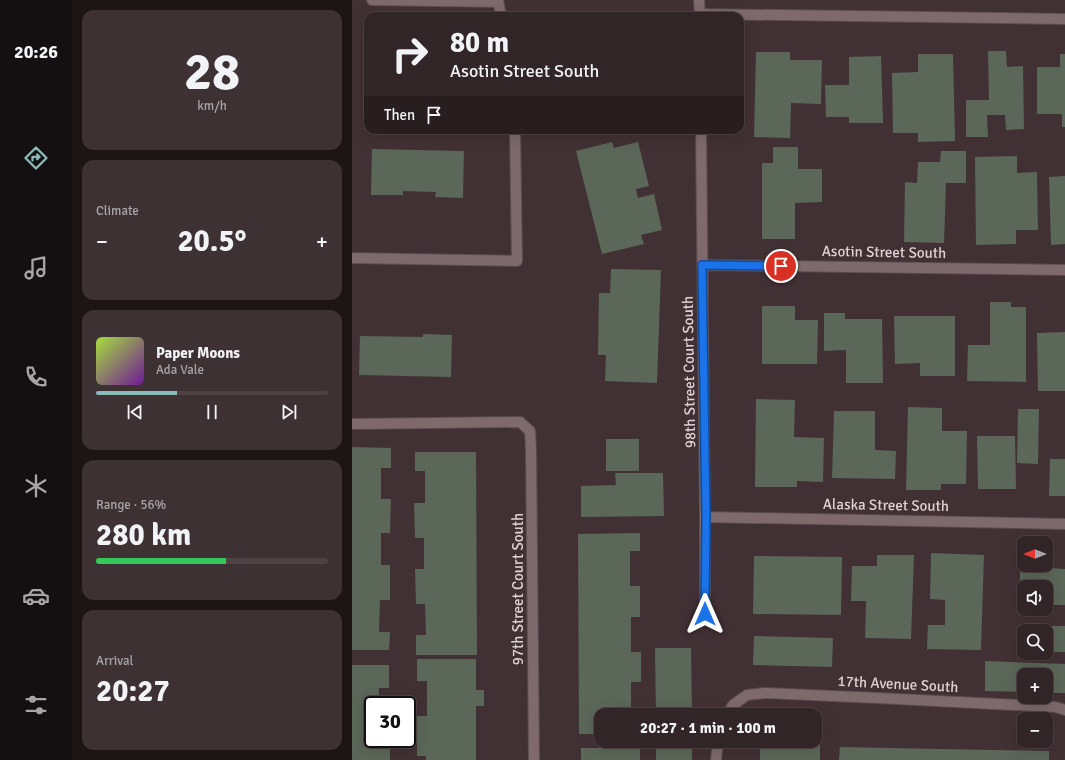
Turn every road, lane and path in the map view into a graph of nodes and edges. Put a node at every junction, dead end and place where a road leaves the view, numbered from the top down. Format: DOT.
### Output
graph roads {
  1 [pos="372,0"];
  2 [pos="699,0"];
  3 [pos="498,1"];
  4 [pos="499,12"];
  5 [pos="700,12"];
  6 [pos="744,15"];
  7 [pos="1065,19"];
  8 [pos="515,134"];
  9 [pos="701,134"];
  10 [pos="352,258"];
  11 [pos="702,265"];
  12 [pos="1065,270"];
  13 [pos="352,424"];
  14 [pos="706,517"];
  15 [pos="1065,524"];
  16 [pos="705,614"];
  17 [pos="731,708"];
  18 [pos="1065,710"];
  19 [pos="717,748"];
  20 [pos="534,760"];
  21 [pos="716,760"];
  1 -- 3 [label="street"];
  2 -- 5 [label="street"];
  3 -- 4 [label="street"];
  6 -- 7 [label="street"];
  8 -- 10 [label="street"];
  9 -- 11 [label="street, 98th Street Court South"];
  11 -- 12 [label="street, Asotin Street South"];
  11 -- 14 [label="street, 98th Street Court South"];
  13 -- 20 [label="street, 97th Street Court South"];
  14 -- 15 [label="street, Alaska Street South"];
  14 -- 16 [label="street, 98th Street Court South"];
  17 -- 18 [label="street, 17th Avenue South"];
  19 -- 21 [label="street"];
}
